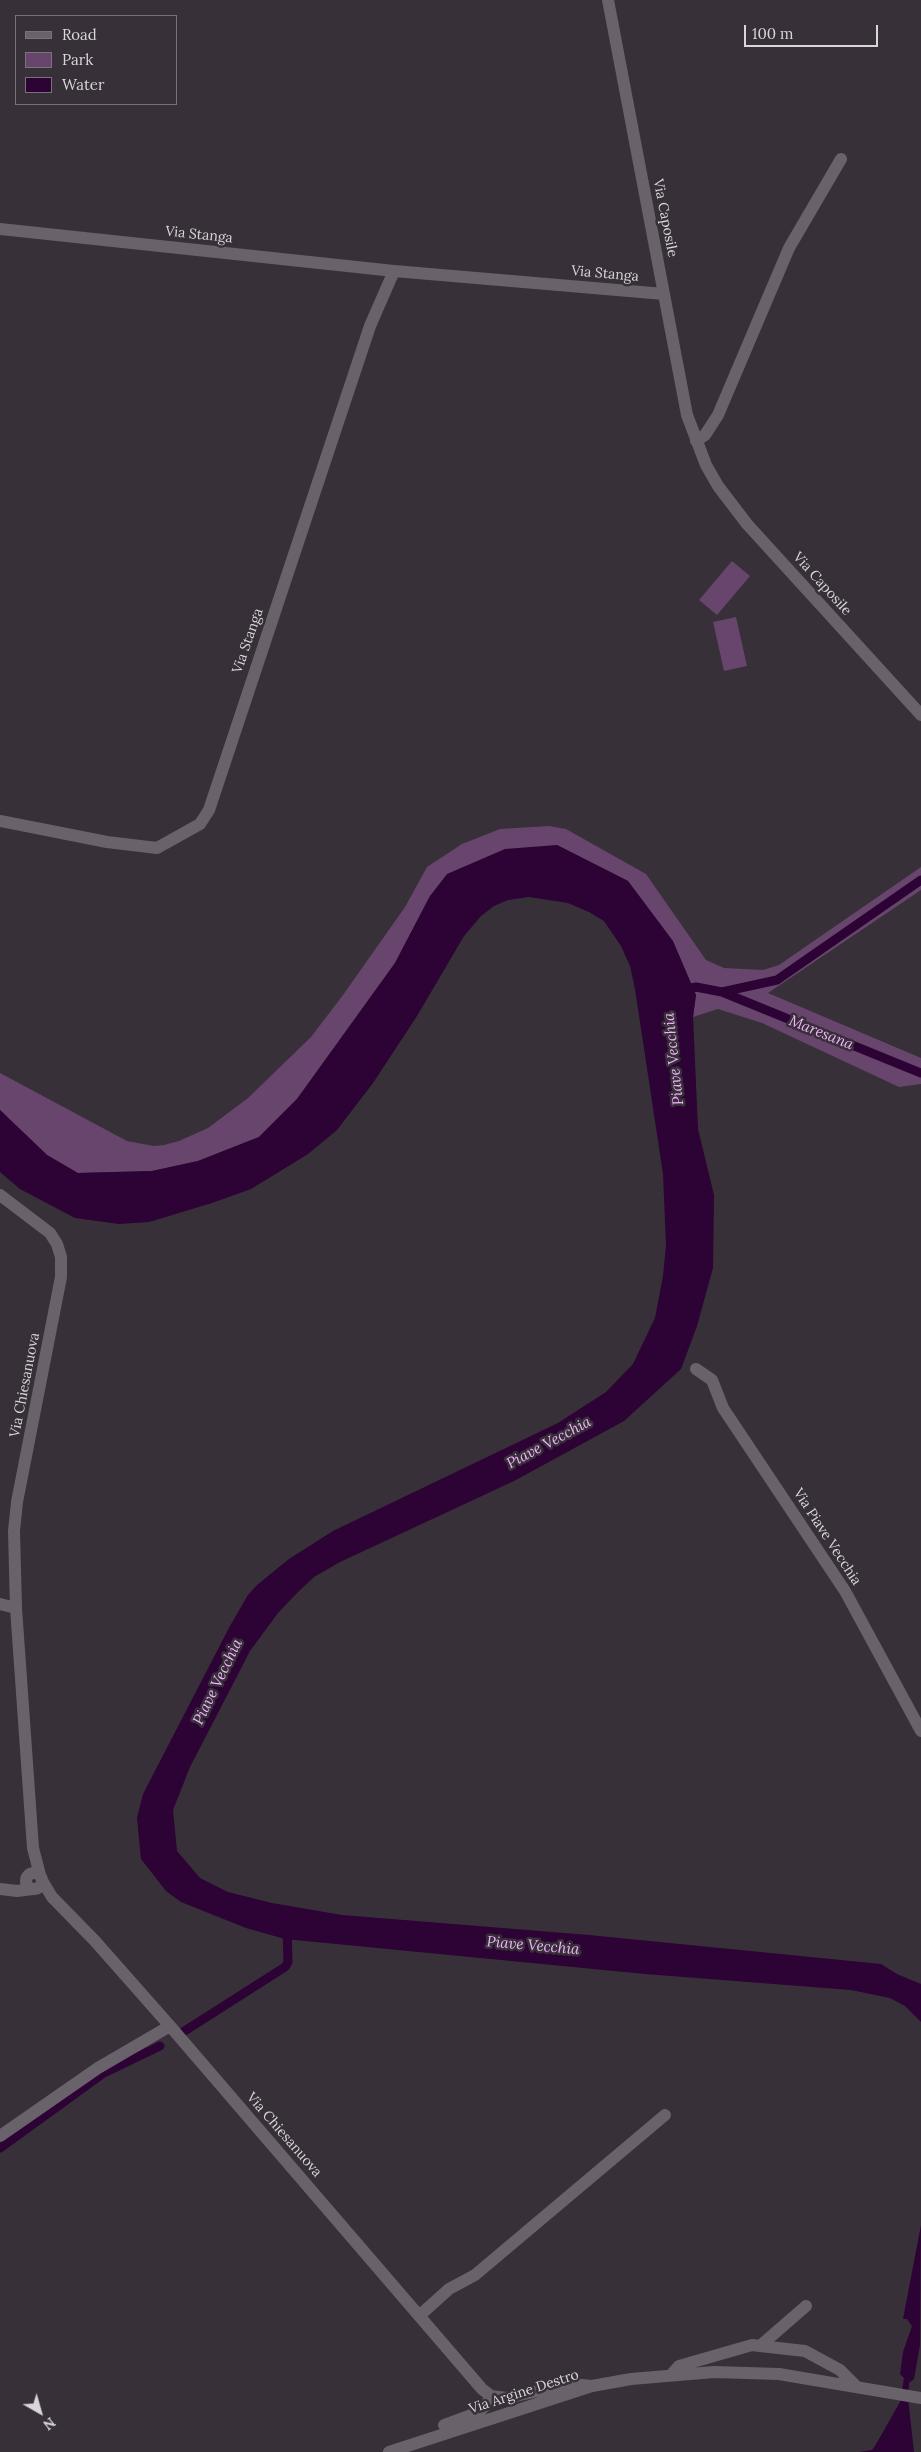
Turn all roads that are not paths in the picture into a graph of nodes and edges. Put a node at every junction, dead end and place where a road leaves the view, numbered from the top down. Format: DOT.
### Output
graph roads {
  1 [pos="608,0"];
  2 [pos="841,159"];
  3 [pos="0,229"];
  4 [pos="394,271"];
  5 [pos="664,294"];
  6 [pos="696,442"];
  7 [pos="921,715"];
  8 [pos="0,821"];
  9 [pos="0,1195"];
  10 [pos="696,1370"];
  11 [pos="0,1604"];
  12 [pos="16,1608"];
  13 [pos="921,1731"];
  14 [pos="34,1882"];
  15 [pos="0,1888"];
  16 [pos="170,2026"];
  17 [pos="665,2115"];
  18 [pos="0,2136"];
  19 [pos="806,2306"];
  20 [pos="419,2316"];
  21 [pos="760,2346"];
  22 [pos="671,2375"];
  23 [pos="592,2386"];
  24 [pos="857,2387"];
  25 [pos="908,2395"];
  26 [pos="491,2396"];
  27 [pos="417,2443"];
  28 [pos="389,2452"];
  1 -- 5 [label="street, Via Caposile"];
  2 -- 6 [label="street"];
  3 -- 4 [label="street, Via Stanga"];
  4 -- 5 [label="street, Via Stanga"];
  4 -- 8 [label="street, Via Stanga"];
  5 -- 6 [label="street, Via Caposile"];
  6 -- 7 [label="street, Via Caposile"];
  9 -- 12 [label="street, Via Chiesanuova"];
  10 -- 13 [label="street, Via Piave Vecchia"];
  11 -- 12 [label="street"];
  12 -- 14 [label="street, Via Chiesanuova"];
  14 -- 15 [label="street"];
  14 -- 16 [label="street, Via Chiesanuova"];
  16 -- 18 [label="street"];
  16 -- 20 [label="street, Via Chiesanuova"];
  17 -- 20 [label="street"];
  19 -- 21 [label="street"];
  20 -- 26 [label="street, Via Chiesanuova"];
  21 -- 22 [label="street, Via Argine Destro"];
  21 -- 24 [label="street, Via Argine Destro"];
  22 -- 23 [label="street, Via Argine Destro"];
  22 -- 24 [label="street, Via Argine Destro"];
  23 -- 26 [label="street"];
  23 -- 27 [label="street, Via Argine Destro"];
  24 -- 25 [label="street, Via Argine Destro"];
  26 -- 27 [label="street"];
  27 -- 28 [label="street, Via Argine Destro"];
}
